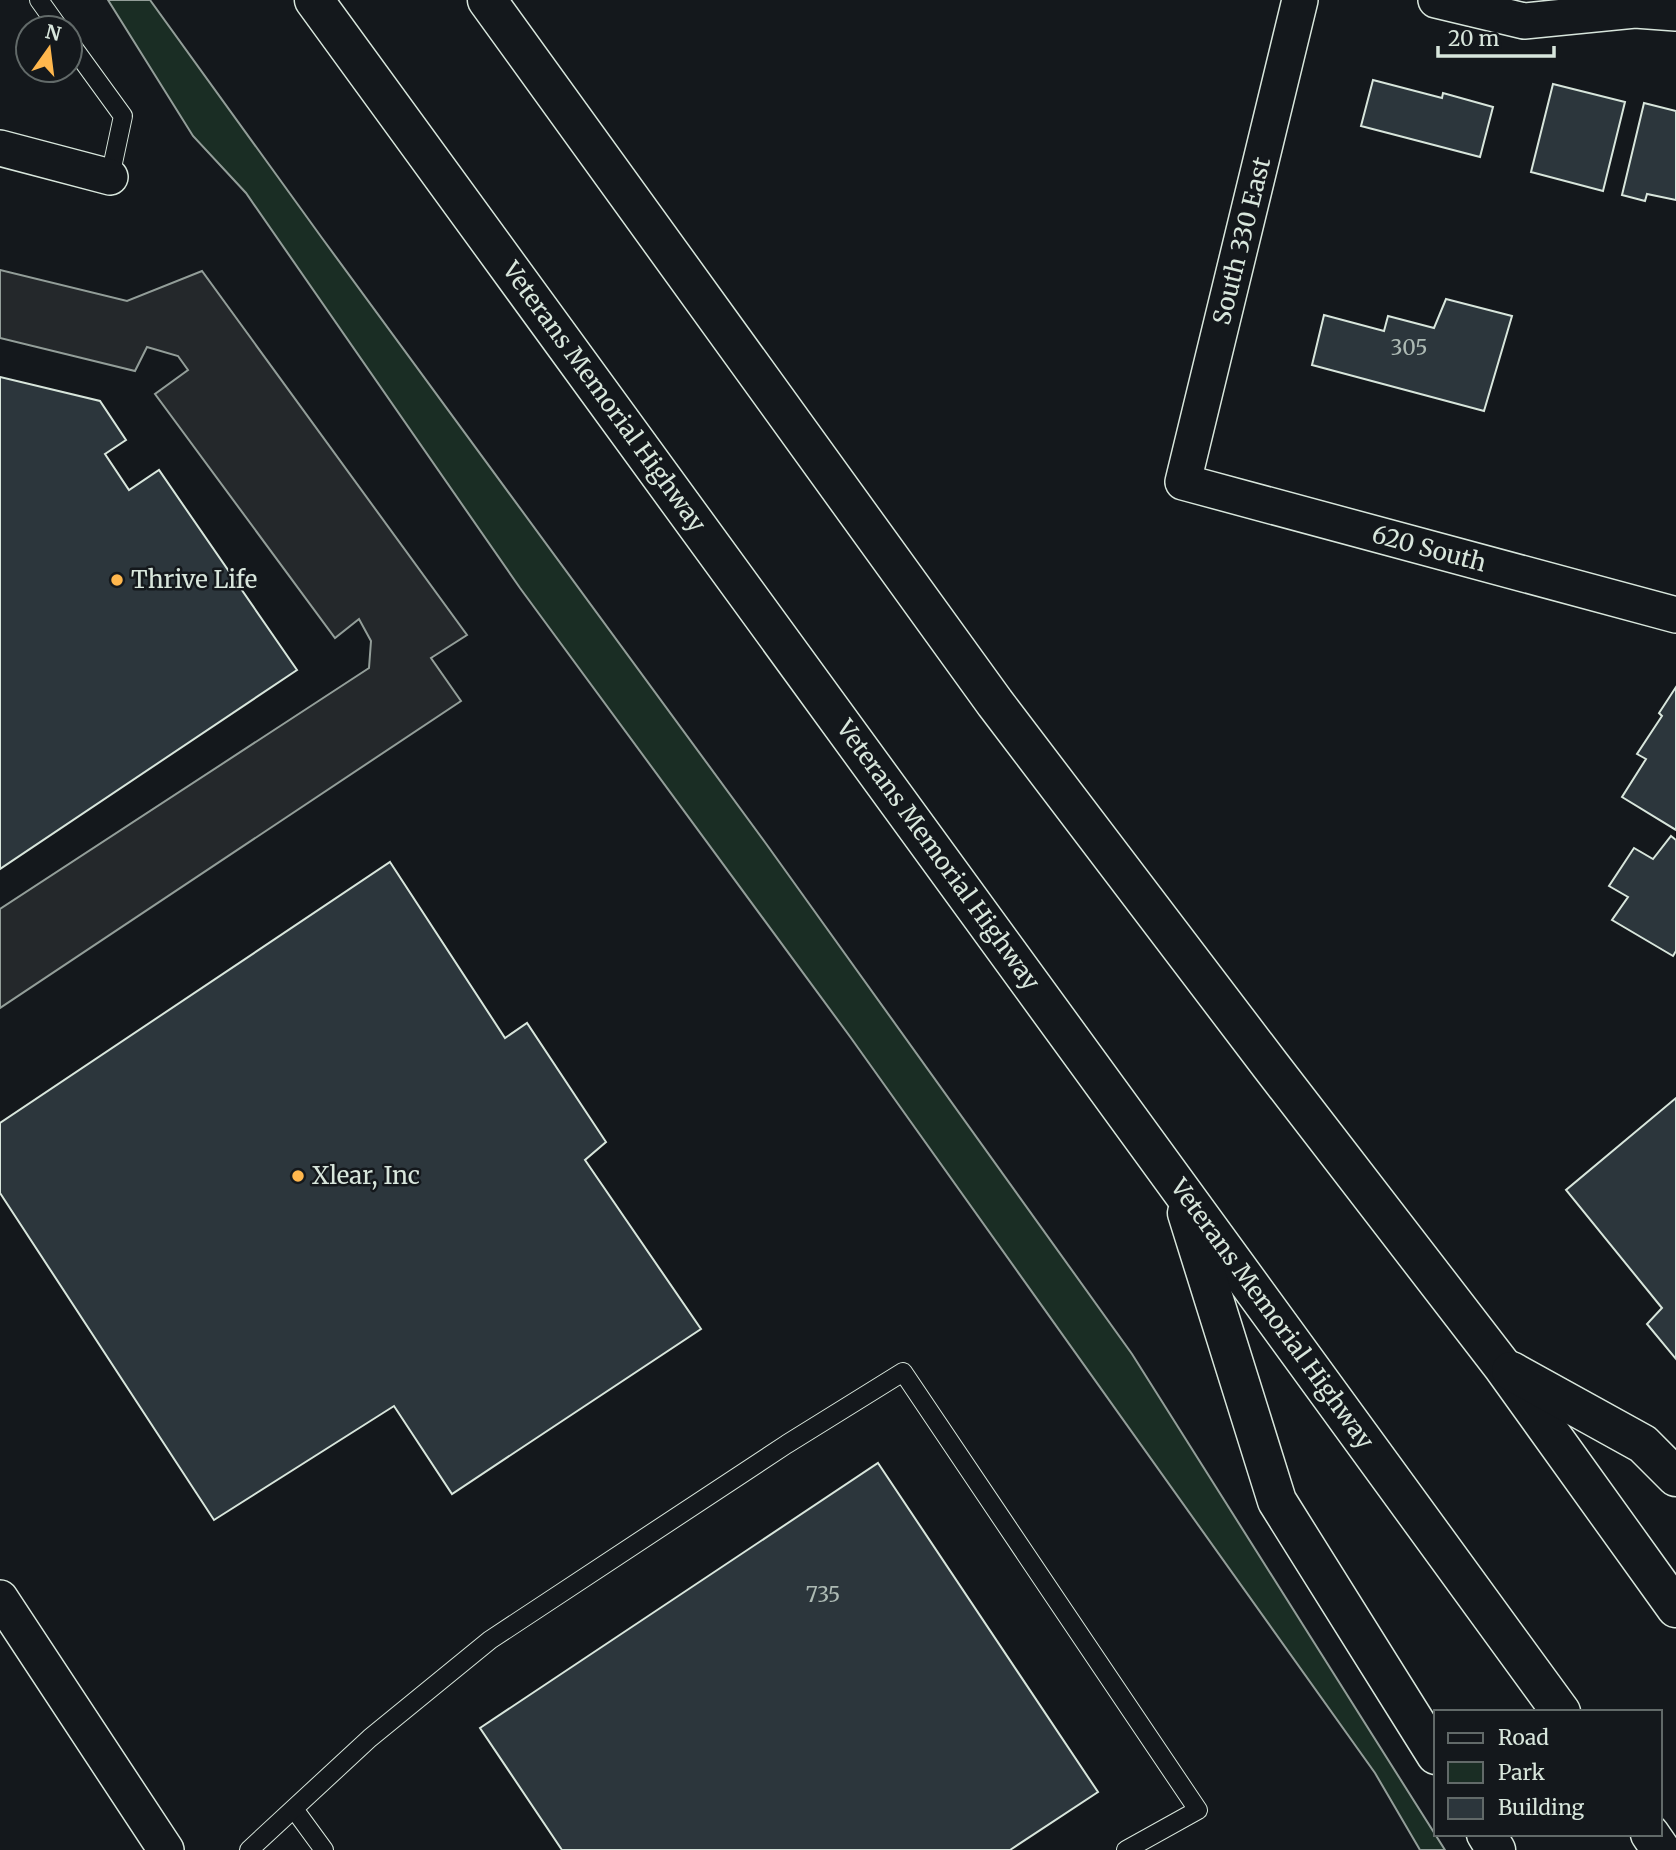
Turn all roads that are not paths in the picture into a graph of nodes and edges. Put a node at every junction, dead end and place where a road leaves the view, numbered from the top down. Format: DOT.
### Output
graph roads {
  1 [pos="314,0"];
  2 [pos="487,0"];
  3 [pos="1300,0"];
  4 [pos="1436,0"];
  5 [pos="1676,13"];
  6 [pos="84,62"];
  7 [pos="0,148"];
  8 [pos="110,177"];
  9 [pos="1183,482"];
  10 [pos="1676,615"];
  11 [pos="1178,1184"];
  12 [pos="1503,1367"];
  13 [pos="1676,1477"];
  14 [pos="0,1598"];
  15 [pos="1676,1608"];
  16 [pos="1560,1710"];
  17 [pos="1434,1752"];
  18 [pos="294,1809"];
  19 [pos="166,1850"];
  20 [pos="249,1850"];
  21 [pos="324,1850"];
  22 [pos="1126,1850"];
  1 -- 11 [label="highway, Veterans Memorial Highway"];
  2 -- 12 [label="highway"];
  3 -- 9 [label="street, South 330 East"];
  4 -- 5 [label="street"];
  6 -- 8 [label="lane"];
  7 -- 8 [label="street"];
  9 -- 10 [label="street, 620 South"];
  11 -- 16 [label="highway, Veterans Memorial Highway"];
  11 -- 17 [label="highway"];
  12 -- 13 [label="highway"];
  12 -- 15 [label="highway"];
  14 -- 19 [label="street"];
  18 -- 20 [label="lane"];
  18 -- 21 [label="lane"];
  18 -- 22 [label="lane"];
}
